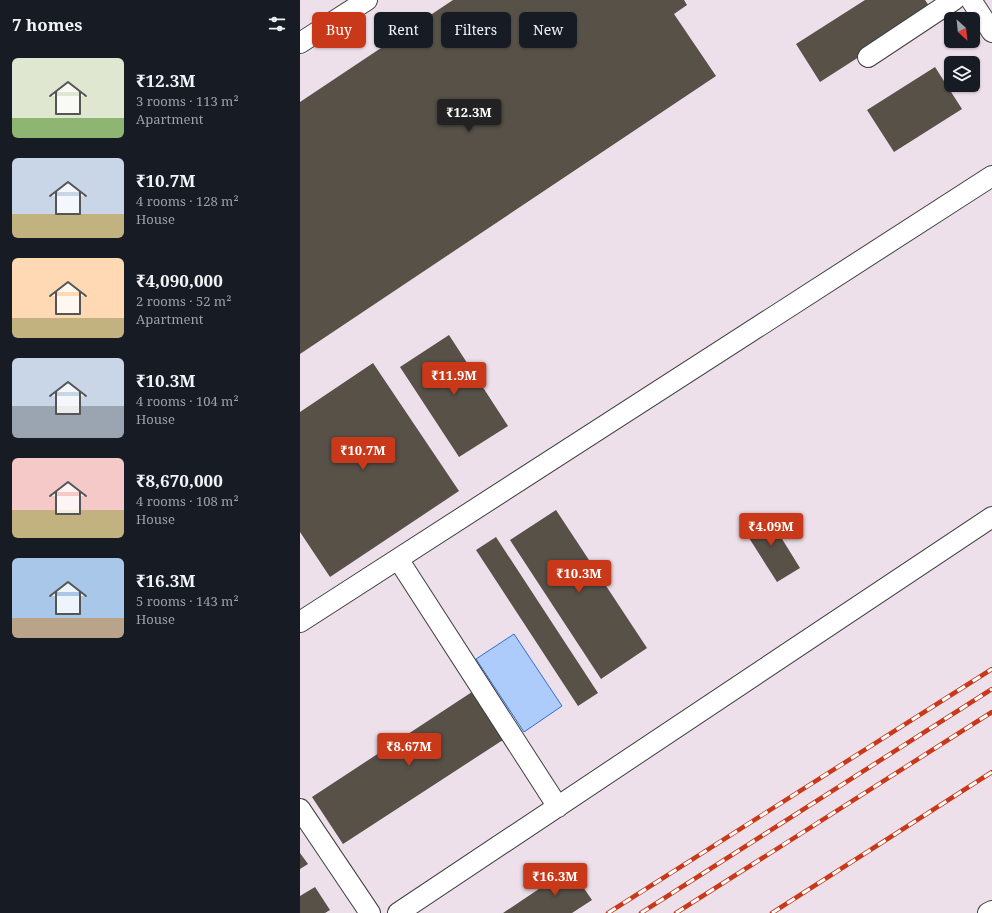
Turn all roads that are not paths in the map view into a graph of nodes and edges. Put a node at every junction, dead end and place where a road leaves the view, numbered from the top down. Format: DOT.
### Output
graph roads {
  1 [pos="367,0"];
  2 [pos="954,0"];
  3 [pos="971,0"];
  4 [pos="992,32"];
  5 [pos="300,43"];
  6 [pos="868,57"];
  7 [pos="992,176"];
  8 [pos="992,517"];
  9 [pos="398,559"];
  10 [pos="300,622"];
  11 [pos="558,807"];
  12 [pos="300,809"];
  13 [pos="992,911"];
  14 [pos="370,913"];
  15 [pos="398,913"];
  16 [pos="988,913"];
  1 -- 5 [label="lane"];
  2 -- 6 [label="lane"];
  3 -- 4 [label="lane"];
  7 -- 9 [label="lane"];
  8 -- 11 [label="lane"];
  9 -- 10 [label="lane"];
  9 -- 11 [label="lane"];
  11 -- 15 [label="lane"];
  12 -- 14 [label="lane"];
  13 -- 16 [label="lane"];
}
